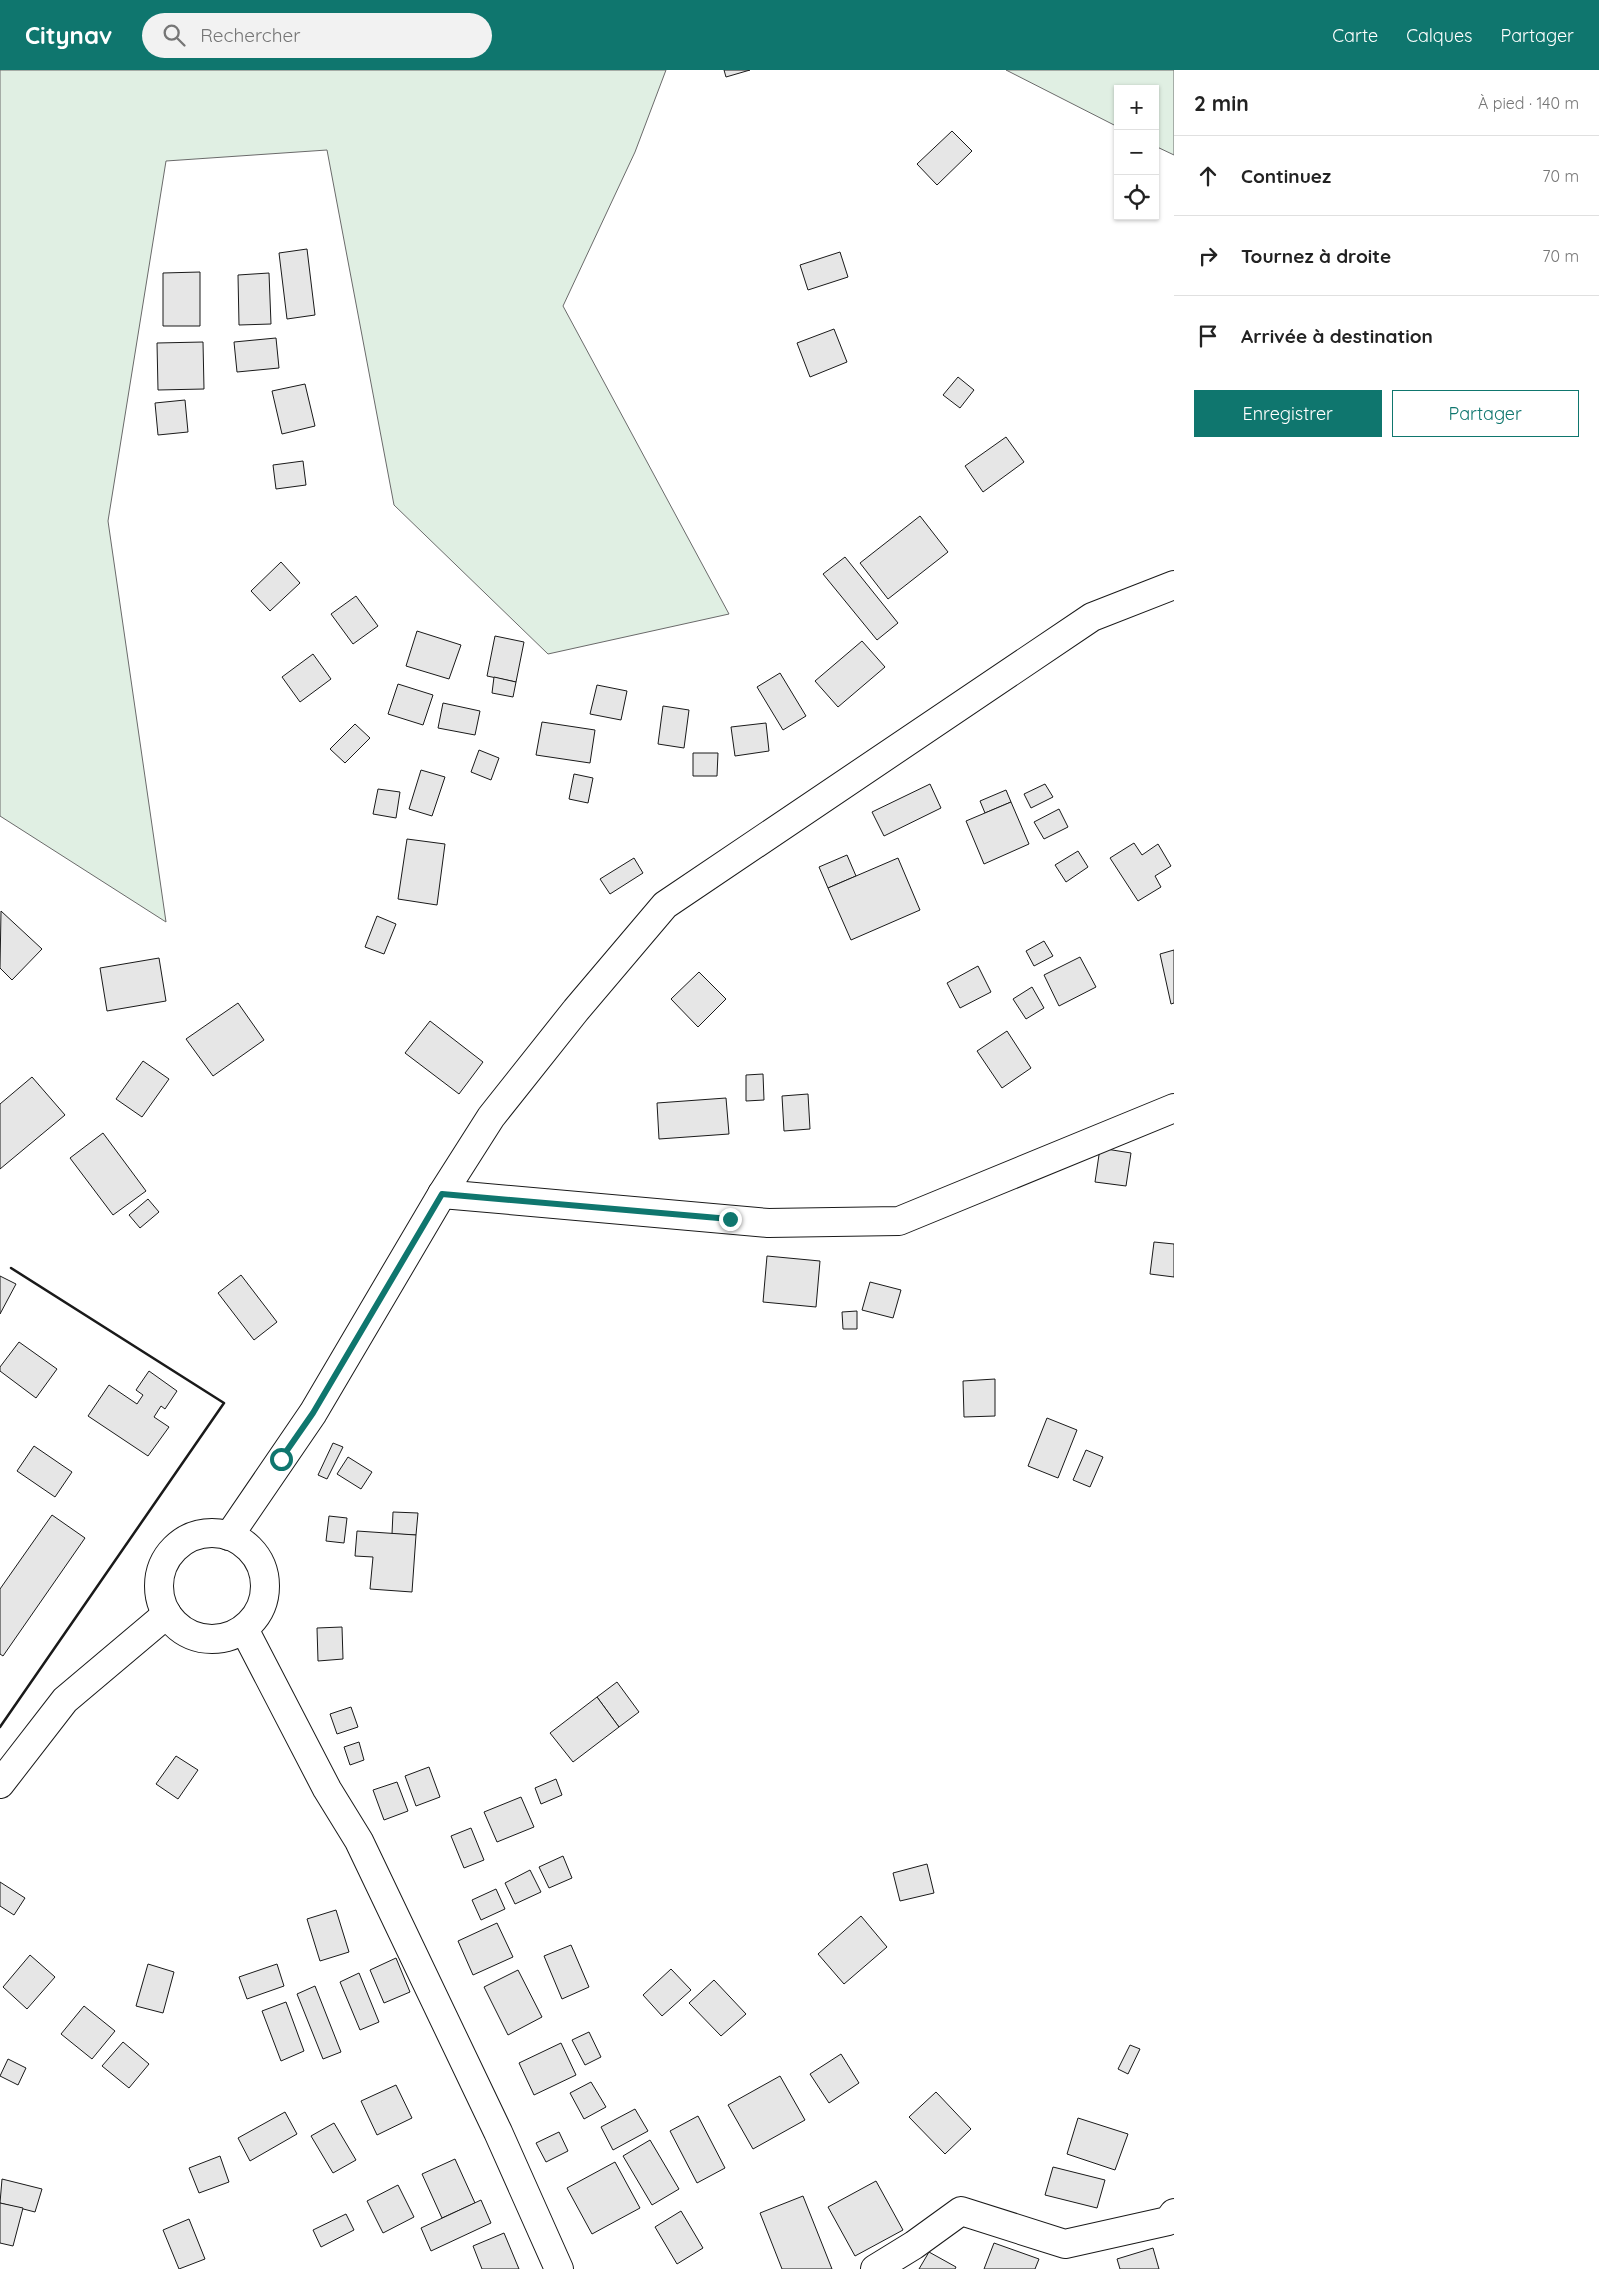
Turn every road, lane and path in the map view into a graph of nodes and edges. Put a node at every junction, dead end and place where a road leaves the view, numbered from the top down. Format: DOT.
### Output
graph roads {
  1 [pos="1174,585"];
  2 [pos="1174,1108"];
  3 [pos="442,1194"];
  4 [pos="228,1536"];
  5 [pos="167,1614"];
  6 [pos="244,1628"];
  7 [pos="0,1784"];
  8 [pos="1174,2213"];
  9 [pos="559,2269"];
  10 [pos="876,2269"];
  1 -- 3 [label="street"];
  2 -- 3 [label="street"];
  3 -- 4 [label="street"];
  4 -- 5 [label="street"];
  4 -- 6 [label="street"];
  5 -- 6 [label="street"];
  5 -- 7 [label="street"];
  6 -- 9 [label="street"];
  8 -- 10 [label="street"];
}
